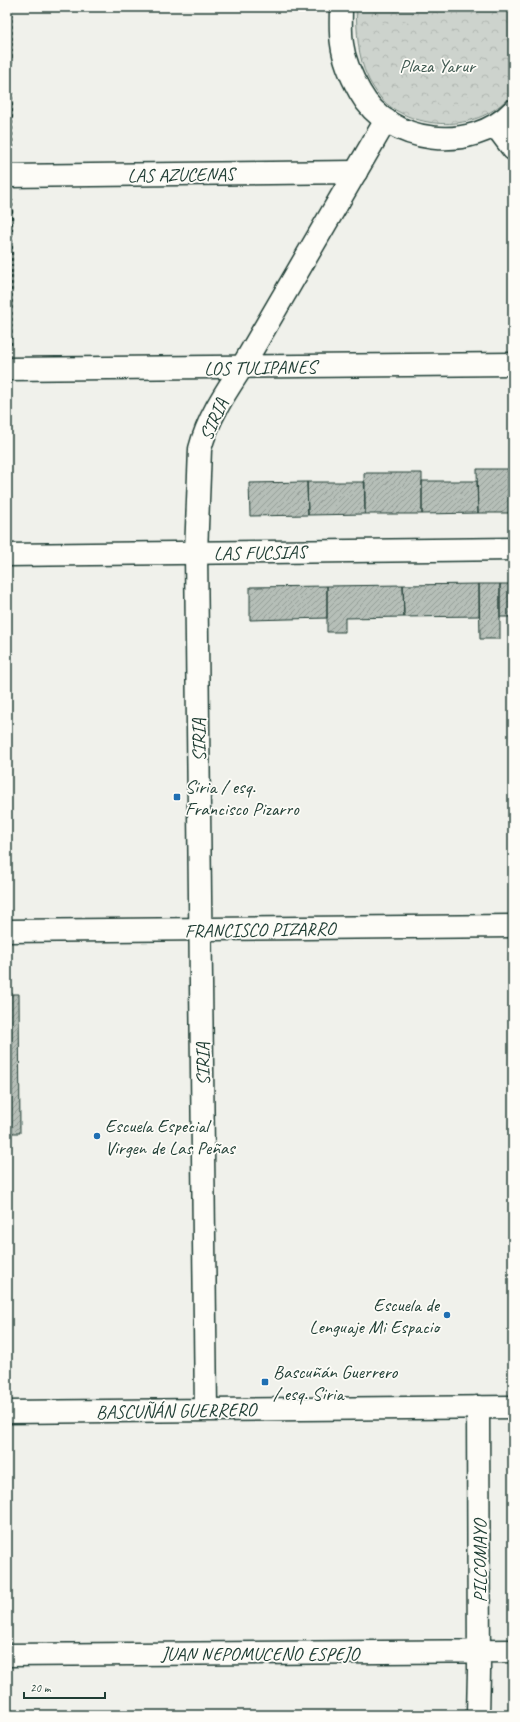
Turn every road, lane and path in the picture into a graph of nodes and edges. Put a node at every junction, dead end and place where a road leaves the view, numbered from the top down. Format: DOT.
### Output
graph roads {
  1 [pos="340,7"];
  2 [pos="513,111"];
  3 [pos="386,120"];
  4 [pos="495,125"];
  5 [pos="513,150"];
  6 [pos="356,172"];
  7 [pos="7,176"];
  8 [pos="513,364"];
  9 [pos="242,367"];
  10 [pos="7,369"];
  11 [pos="513,549"];
  12 [pos="196,553"];
  13 [pos="7,555"];
  14 [pos="513,926"];
  15 [pos="200,930"];
  16 [pos="7,931"];
  17 [pos="478,1407"];
  18 [pos="513,1407"];
  19 [pos="206,1410"];
  20 [pos="7,1412"];
  21 [pos="479,1651"];
  22 [pos="513,1651"];
  23 [pos="7,1655"];
  24 [pos="478,1715"];
  1 -- 3 [label="street"];
  2 -- 4 [label="street"];
  3 -- 4 [label="street"];
  3 -- 6 [label="street, SIRIA"];
  4 -- 5 [label="street"];
  6 -- 7 [label="street, LAS AZUCENAS"];
  6 -- 9 [label="street, SIRIA"];
  8 -- 9 [label="street, LOS TULIPANES"];
  9 -- 10 [label="street, LOS TULIPANES"];
  9 -- 12 [label="street, SIRIA"];
  11 -- 12 [label="street, LAS FUCSIAS"];
  12 -- 13 [label="street, LAS FUCSIAS"];
  12 -- 15 [label="street, SIRIA"];
  14 -- 15 [label="street, FRANCISCO PIZARRO"];
  15 -- 16 [label="street, FRANCISCO PIZARRO"];
  15 -- 19 [label="street, SIRIA"];
  17 -- 18 [label="street, BASCUÑÁN GUERRERO"];
  17 -- 19 [label="street, BASCUÑÁN GUERRERO"];
  17 -- 21 [label="street, PILCOMAYO"];
  19 -- 20 [label="street, BASCUÑÁN GUERRERO"];
  21 -- 22 [label="street, JUAN NEPOMUCENO ESPEJO"];
  21 -- 23 [label="street, JUAN NEPOMUCENO ESPEJO"];
  21 -- 24 [label="street, PILCOMAYO"];
}
